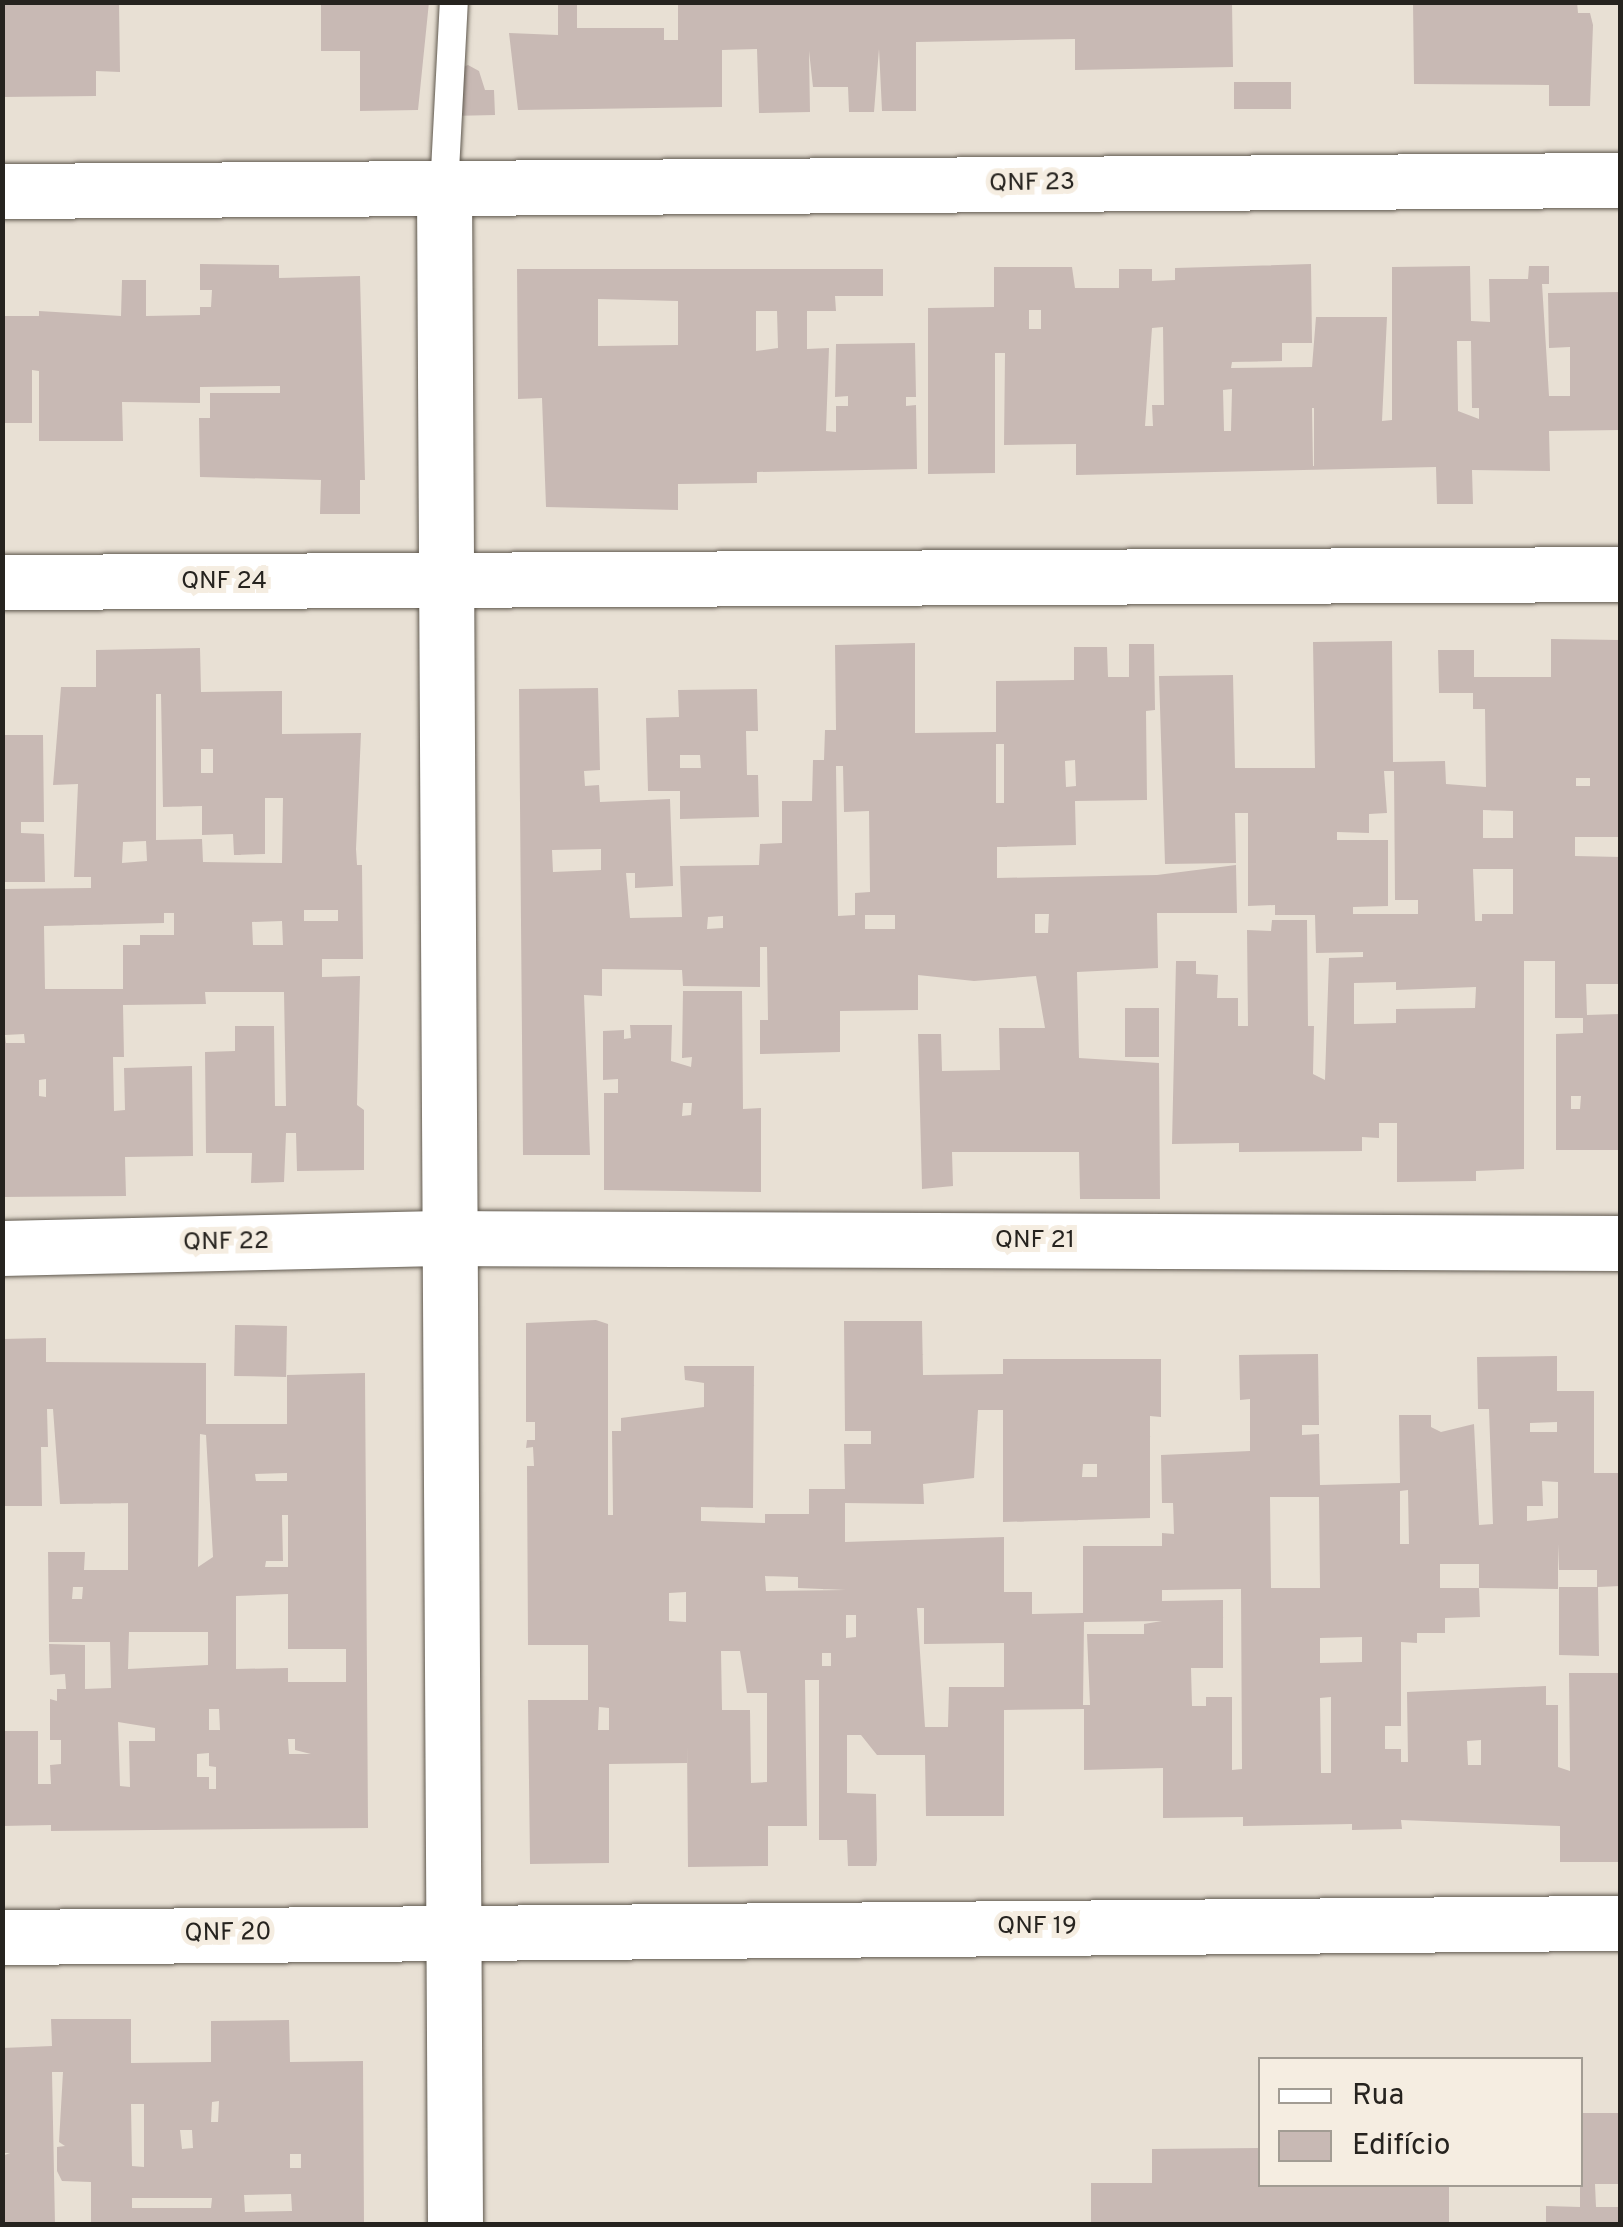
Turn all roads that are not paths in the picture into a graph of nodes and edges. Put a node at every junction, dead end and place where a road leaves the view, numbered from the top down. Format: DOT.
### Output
graph roads {
  1 [pos="454,2"];
  2 [pos="1620,180"];
  3 [pos="444,190"];
  4 [pos="2,191"];
  5 [pos="1620,574"];
  6 [pos="445,581"];
  7 [pos="2,582"];
  8 [pos="450,1238"];
  9 [pos="1620,1243"];
  10 [pos="2,1248"];
  11 [pos="1620,1923"];
  12 [pos="453,1932"];
  13 [pos="2,1937"];
  14 [pos="455,2224"];
  1 -- 3 [label="lane"];
  2 -- 3 [label="street, QNF 23"];
  3 -- 4 [label="street, QNF 23"];
  3 -- 6 [label="street"];
  5 -- 6 [label="street"];
  6 -- 7 [label="street, QNF 24"];
  6 -- 8 [label="street"];
  8 -- 9 [label="street, QNF 21"];
  8 -- 10 [label="street, QNF 22"];
  8 -- 12 [label="street"];
  11 -- 12 [label="street, QNF 19"];
  12 -- 13 [label="street, QNF 20"];
  12 -- 14 [label="street"];
}
